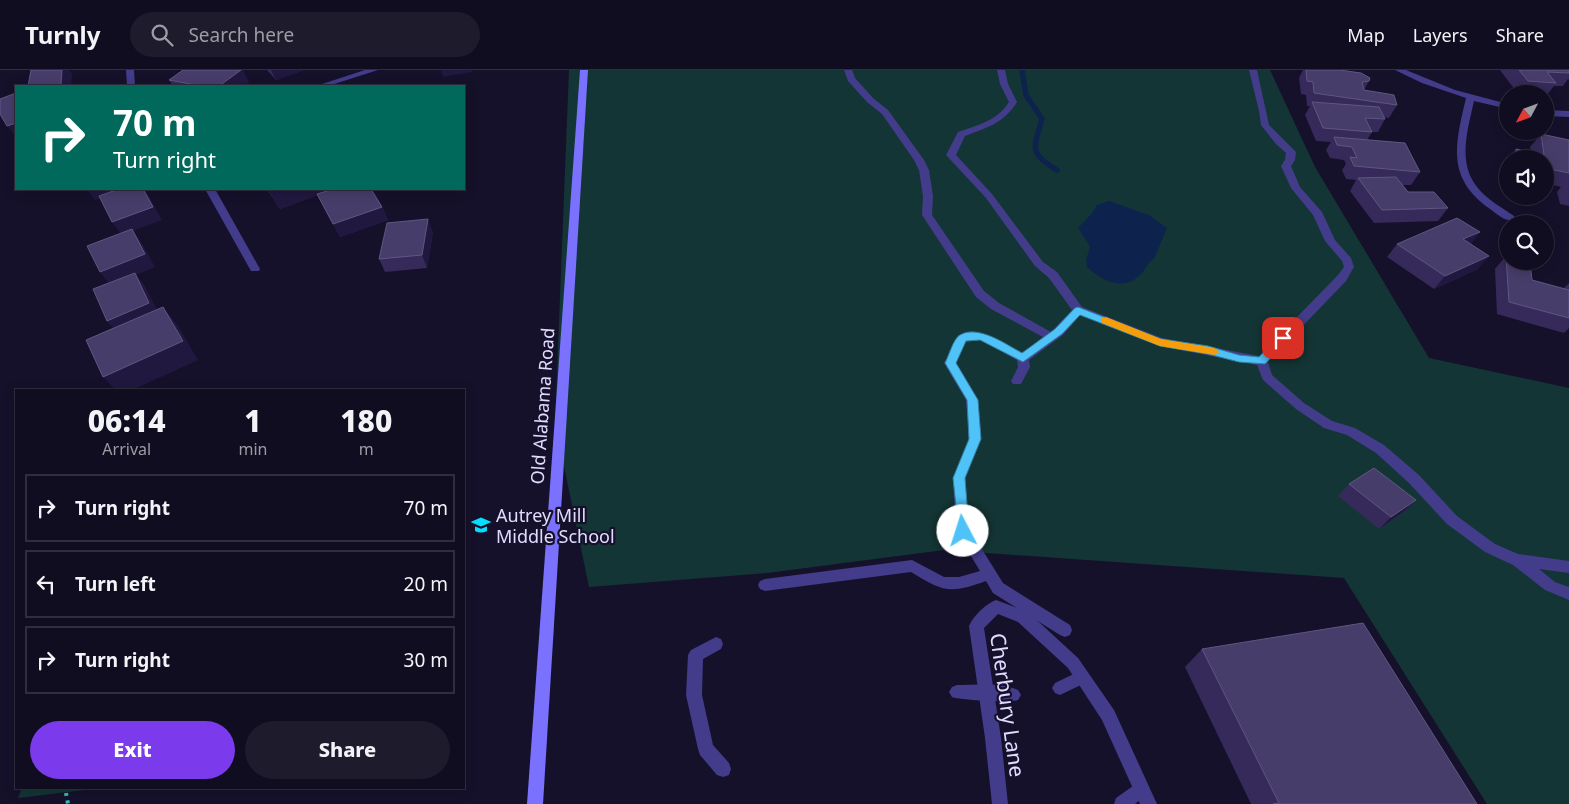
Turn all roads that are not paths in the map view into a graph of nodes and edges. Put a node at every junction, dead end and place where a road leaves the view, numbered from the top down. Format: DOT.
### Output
graph roads {
  1 [pos="130,70"];
  2 [pos="374,70"];
  3 [pos="584,70"];
  4 [pos="848,70"];
  5 [pos="1000,70"];
  6 [pos="1253,70"];
  7 [pos="1399,70"];
  8 [pos="131,85"];
  9 [pos="323,85"];
  10 [pos="1470,98"];
  11 [pos="1499,105"];
  12 [pos="1554,113"];
  13 [pos="1569,114"];
  14 [pos="211,190"];
  15 [pos="1506,215"];
  16 [pos="255,269"];
  17 [pos="1078,310"];
  18 [pos="1052,337"];
  19 [pos="1023,358"];
  20 [pos="1262,361"];
  21 [pos="1017,381"];
  22 [pos="1516,560"];
  23 [pos="1569,566"];
  24 [pos="990,574"];
  25 [pos="765,585"];
  26 [pos="1569,594"];
  27 [pos="1065,630"];
  28 [pos="716,644"];
  29 [pos="1082,677"];
  30 [pos="1060,688"];
  31 [pos="957,692"];
  32 [pos="986,692"];
  33 [pos="1013,695"];
  34 [pos="723,769"];
  35 [pos="1140,789"];
  36 [pos="536,804"];
  37 [pos="1000,804"];
  38 [pos="1122,804"];
  39 [pos="1148,804"];
  1 -- 8 [label="street"];
  2 -- 9 [label="street"];
  3 -- 36 [label="main road, Old Alabama Road"];
  4 -- 18 [label="street"];
  5 -- 17 [label="street"];
  6 -- 20 [label="street"];
  7 -- 10 [label="street"];
  10 -- 11 [label="street"];
  10 -- 15 [label="street"];
  12 -- 13 [label="street"];
  14 -- 16 [label="street"];
  17 -- 18 [label="street"];
  17 -- 20 [label="street"];
  18 -- 19 [label="street"];
  19 -- 21 [label="street"];
  19 -- 24 [label="street"];
  20 -- 22 [label="street"];
  22 -- 23 [label="street"];
  22 -- 26 [label="street"];
  24 -- 25 [label="street"];
  24 -- 27 [label="street"];
  28 -- 34 [label="street"];
  29 -- 30 [label="street"];
  29 -- 32 [label="street, Cherbury Lane"];
  29 -- 35 [label="street, Cherbury Lane"];
  31 -- 32 [label="street"];
  32 -- 33 [label="street"];
  32 -- 37 [label="street, Cherbury Lane"];
  35 -- 38 [label="street"];
  35 -- 39 [label="street, Cherbury Lane"];
}
